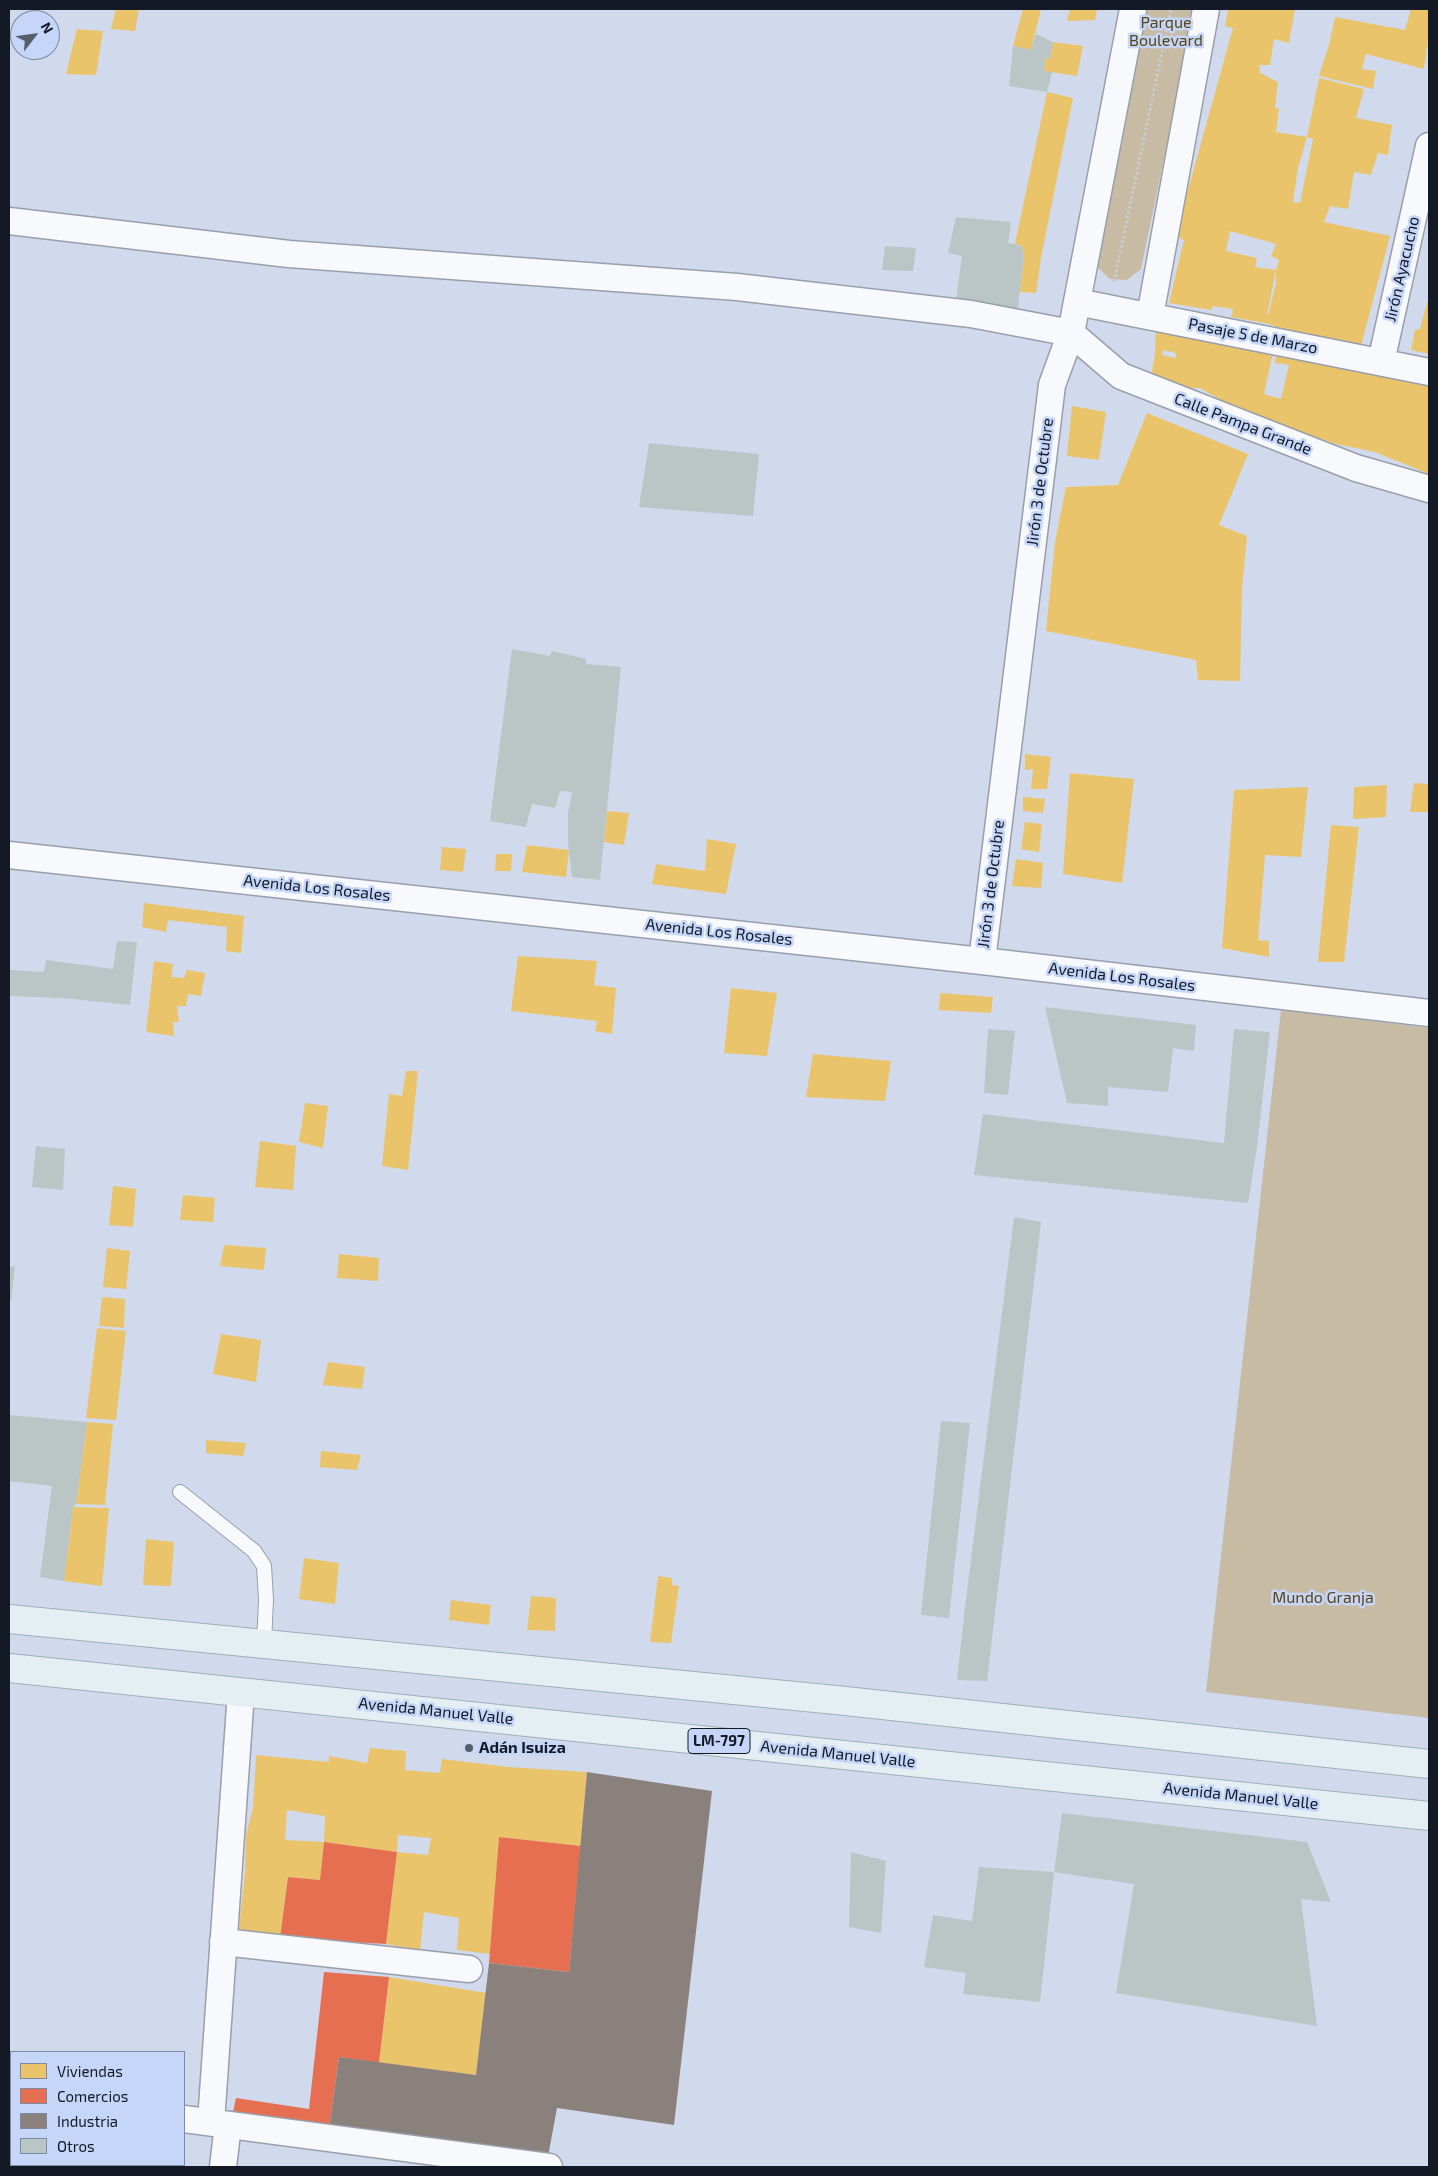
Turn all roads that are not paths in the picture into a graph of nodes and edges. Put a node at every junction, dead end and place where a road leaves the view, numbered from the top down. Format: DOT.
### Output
graph roads {
  1 [pos="1133,9"];
  2 [pos="1206,9"];
  3 [pos="1429,146"];
  4 [pos="9,221"];
  5 [pos="1078,302"];
  6 [pos="1150,316"];
  7 [pos="1071,332"];
  8 [pos="1381,362"];
  9 [pos="1429,372"];
  10 [pos="1429,489"];
  11 [pos="9,855"];
  12 [pos="982,961"];
  13 [pos="1429,1013"];
  14 [pos="180,1492"];
  15 [pos="9,1619"];
  16 [pos="264,1644"];
  17 [pos="9,1668"];
  18 [pos="241,1692"];
  19 [pos="1429,1764"];
  20 [pos="1429,1816"];
  21 [pos="223,1942"];
  22 [pos="469,1969"];
  23 [pos="185,2119"];
  24 [pos="219,2124"];
  25 [pos="224,2167"];
  26 [pos="549,2167"];
  1 -- 5 [label="street, Jirón 3 de Octubre"];
  2 -- 6 [label="street"];
  3 -- 8 [label="street, Jirón Ayacucho"];
  4 -- 7 [label="street"];
  5 -- 6 [label="street, Pasaje 5 de Marzo"];
  5 -- 7 [label="street, Jirón 3 de Octubre"];
  6 -- 8 [label="street, Pasaje 5 de Marzo"];
  7 -- 10 [label="street, Calle Pampa Grande"];
  7 -- 12 [label="street, Jirón 3 de Octubre"];
  8 -- 9 [label="street, Pasaje 5 de Marzo"];
  11 -- 12 [label="street, Avenida Los Rosales"];
  12 -- 13 [label="street, Avenida Los Rosales"];
  14 -- 16 [label="lane"];
  15 -- 16 [label="main road"];
  16 -- 19 [label="main road"];
  17 -- 18 [label="main road, Avenida Manuel Valle / LM-797"];
  18 -- 20 [label="main road, Avenida Manuel Valle / LM-797"];
  18 -- 21 [label="street"];
  21 -- 22 [label="street"];
  21 -- 24 [label="street"];
  23 -- 24 [label="street"];
  24 -- 25 [label="street"];
  24 -- 26 [label="street"];
}
